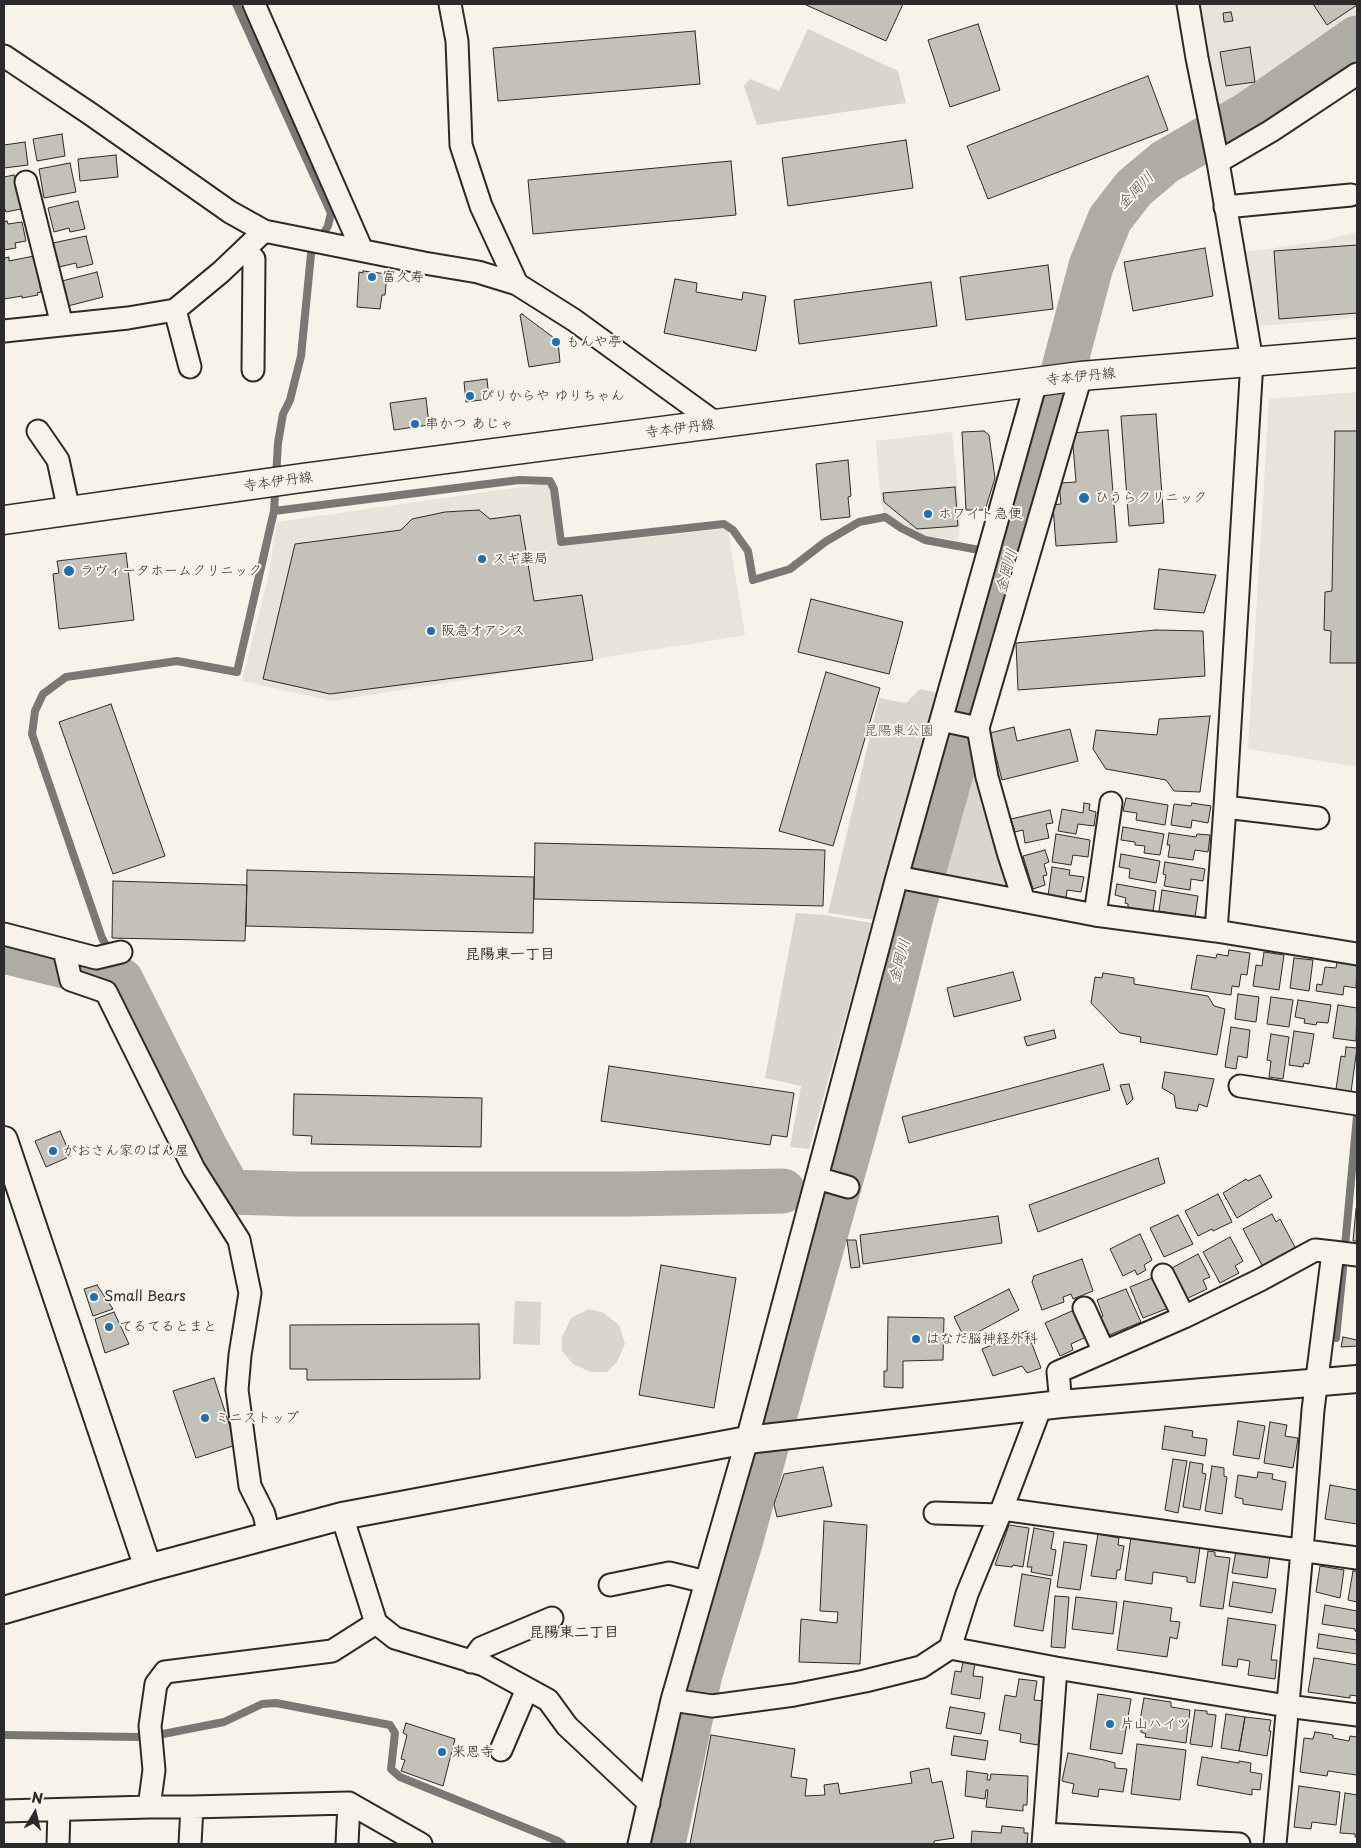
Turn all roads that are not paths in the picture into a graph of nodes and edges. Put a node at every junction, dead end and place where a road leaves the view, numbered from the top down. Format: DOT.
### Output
graph roads {
  1 [pos="254,4"];
  2 [pos="450,4"];
  3 [pos="1188,4"];
  4 [pos="4,56"];
  5 [pos="1357,74"];
  6 [pos="1215,148"];
  7 [pos="26,182"];
  8 [pos="1352,195"];
  9 [pos="1225,207"];
  10 [pos="264,230"];
  11 [pos="245,249"];
  12 [pos="362,250"];
  13 [pos="517,284"];
  14 [pos="175,310"];
  15 [pos="62,326"];
  16 [pos="4,331"];
  17 [pos="1357,353"];
  18 [pos="1252,361"];
  19 [pos="190,367"];
  20 [pos="253,370"];
  21 [pos="1059,379"];
  22 [pos="718,424"];
  23 [pos="38,431"];
  24 [pos="69,511"];
  25 [pos="4,520"];
  26 [pos="941,720"];
  27 [pos="978,728"];
  28 [pos="1111,803"];
  29 [pos="1225,807"];
  30 [pos="1318,818"];
  31 [pos="896,877"];
  32 [pos="1024,901"];
  33 [pos="1094,914"];
  34 [pos="1216,931"];
  35 [pos="4,934"];
  36 [pos="64,950"];
  37 [pos="121,952"];
  38 [pos="1357,954"];
  39 [pos="1240,1086"];
  40 [pos="1357,1104"];
  41 [pos="5,1145"];
  42 [pos="1333,1252"];
  43 [pos="1357,1256"];
  44 [pos="1163,1275"];
  45 [pos="1084,1308"];
  46 [pos="1184,1317"];
  47 [pos="1104,1352"];
  48 [pos="1357,1379"];
  49 [pos="1316,1383"];
  50 [pos="1051,1405"];
  51 [pos="747,1440"];
  52 [pos="1001,1512"];
  53 [pos="935,1513"];
  54 [pos="342,1516"];
  55 [pos="269,1536"];
  56 [pos="1302,1551"];
  57 [pos="1357,1558"];
  58 [pos="148,1568"];
  59 [pos="706,1582"];
  60 [pos="610,1585"];
  61 [pos="4,1610"];
  62 [pos="552,1618"];
  63 [pos="376,1623"];
  64 [pos="950,1648"];
  65 [pos="471,1662"];
  66 [pos="1056,1668"];
  67 [pos="527,1689"];
  68 [pos="672,1700"];
  69 [pos="1287,1706"];
  70 [pos="1357,1715"];
  71 [pos="501,1750"];
  72 [pos="349,1803"];
  73 [pos="649,1803"];
  74 [pos="149,1807"];
  75 [pos="192,1807"];
  76 [pos="60,1810"];
  77 [pos="4,1811"];
  78 [pos="1043,1839"];
  79 [pos="58,1844"];
  80 [pos="190,1844"];
  81 [pos="347,1844"];
  82 [pos="421,1844"];
  83 [pos="639,1844"];
  84 [pos="1238,1844"];
  85 [pos="1275,1844"];
  1 -- 12 [label="street"];
  2 -- 13 [label="street"];
  3 -- 6 [label="street"];
  4 -- 10 [label="street"];
  5 -- 6 [label="street"];
  6 -- 9 [label="street"];
  7 -- 15 [label="street"];
  8 -- 9 [label="street"];
  9 -- 18 [label="street"];
  10 -- 11 [label="street"];
  10 -- 12 [label="street"];
  11 -- 14 [label="street"];
  11 -- 20 [label="street"];
  12 -- 13 [label="street"];
  13 -- 22 [label="street"];
  14 -- 15 [label="street"];
  14 -- 19 [label="street"];
  15 -- 16 [label="street"];
  17 -- 18 [label="main road, 寺本伊丹線"];
  18 -- 21 [label="main road, 寺本伊丹線"];
  18 -- 29 [label="street"];
  21 -- 22 [label="main road, 寺本伊丹線"];
  21 -- 26 [label="street"];
  21 -- 27 [label="street"];
  22 -- 24 [label="main road, 寺本伊丹線"];
  23 -- 24 [label="street"];
  24 -- 25 [label="main road, 寺本伊丹線"];
  26 -- 27 [label="street"];
  26 -- 31 [label="street"];
  27 -- 32 [label="street"];
  28 -- 33 [label="street"];
  29 -- 30 [label="street"];
  29 -- 34 [label="street"];
  31 -- 32 [label="street"];
  31 -- 51 [label="street"];
  32 -- 33 [label="street"];
  33 -- 34 [label="street"];
  34 -- 38 [label="street"];
  35 -- 36 [label="street"];
  36 -- 37 [label="street"];
  36 -- 55 [label="street"];
  39 -- 40 [label="street"];
  41 -- 58 [label="street"];
  42 -- 43 [label="street"];
  42 -- 46 [label="street"];
  42 -- 49 [label="street"];
  44 -- 46 [label="street"];
  45 -- 47 [label="street"];
  46 -- 47 [label="street"];
  47 -- 50 [label="street"];
  48 -- 49 [label="street"];
  49 -- 50 [label="street"];
  49 -- 56 [label="street"];
  50 -- 51 [label="street"];
  50 -- 52 [label="street"];
  51 -- 54 [label="street"];
  51 -- 59 [label="street"];
  52 -- 53 [label="street"];
  52 -- 56 [label="street"];
  52 -- 64 [label="street"];
  54 -- 55 [label="street"];
  54 -- 63 [label="street"];
  55 -- 58 [label="street"];
  56 -- 57 [label="street"];
  56 -- 69 [label="street"];
  58 -- 61 [label="street"];
  59 -- 60 [label="street"];
  59 -- 68 [label="street"];
  62 -- 65 [label="street"];
  63 -- 65 [label="street"];
  63 -- 74 [label="street"];
  64 -- 66 [label="street"];
  64 -- 68 [label="street"];
  65 -- 67 [label="street"];
  66 -- 69 [label="street"];
  66 -- 78 [label="street"];
  67 -- 71 [label="street"];
  67 -- 73 [label="street"];
  68 -- 73 [label="street"];
  69 -- 70 [label="street"];
  69 -- 85 [label="street"];
  72 -- 75 [label="street"];
  72 -- 81 [label="street"];
  72 -- 82 [label="street"];
  73 -- 83 [label="street"];
  74 -- 75 [label="street"];
  74 -- 76 [label="street"];
  75 -- 80 [label="street"];
  76 -- 77 [label="street"];
  76 -- 79 [label="street"];
  78 -- 84 [label="street"];
}
